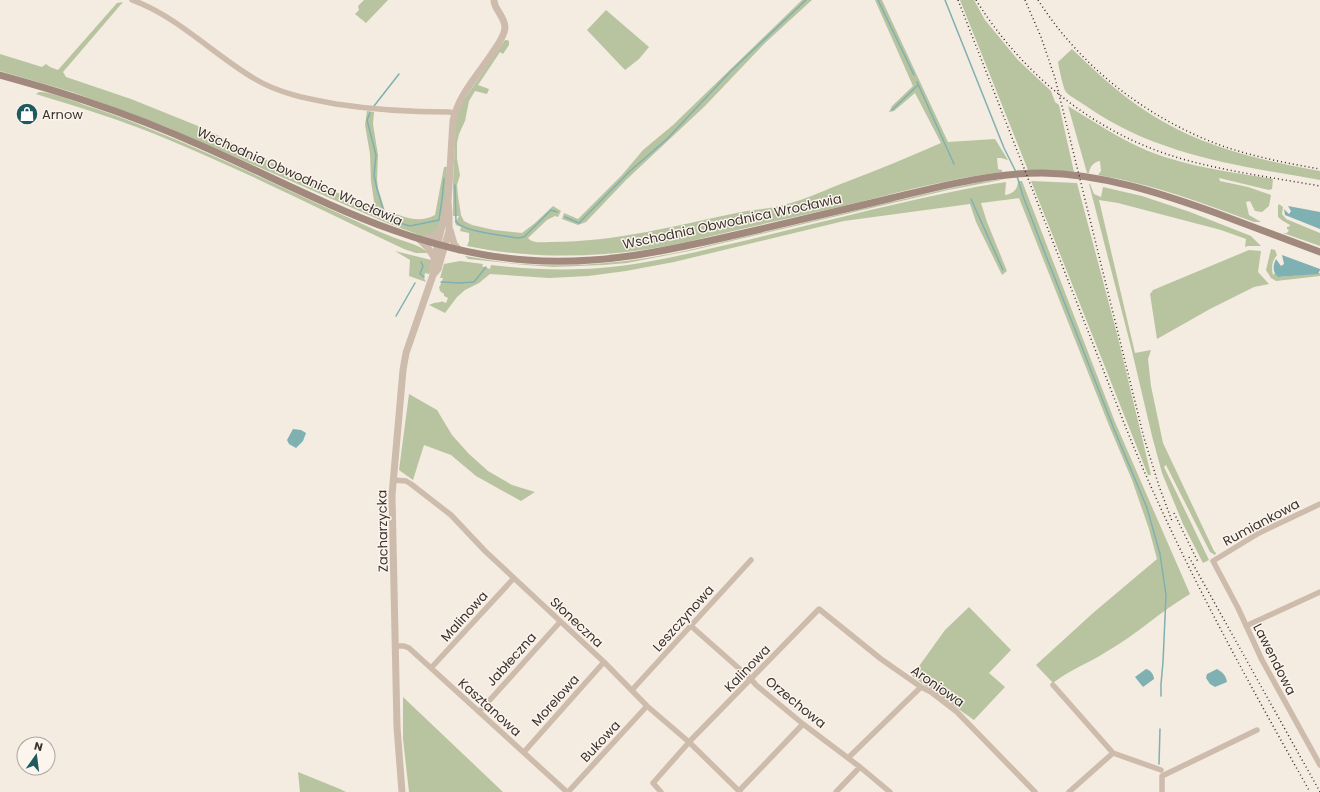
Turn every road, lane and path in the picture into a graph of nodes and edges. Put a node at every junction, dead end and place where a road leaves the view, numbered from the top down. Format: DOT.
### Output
graph roads {
  1 [pos="132,0"];
  2 [pos="488,0"];
  3 [pos="494,3"];
  4 [pos="0,75"];
  5 [pos="454,113"];
  6 [pos="448,202"];
  7 [pos="449,228"];
  8 [pos="441,230"];
  9 [pos="419,239"];
  10 [pos="441,246"];
  11 [pos="459,250"];
  12 [pos="1320,252"];
  13 [pos="434,257"];
  14 [pos="434,274"];
  15 [pos="393,480"];
  16 [pos="1320,504"];
  17 [pos="751,560"];
  18 [pos="1213,561"];
  19 [pos="514,578"];
  20 [pos="1320,592"];
  21 [pos="819,609"];
  22 [pos="560,622"];
  23 [pos="691,626"];
  24 [pos="1246,626"];
  25 [pos="396,646"];
  26 [pos="604,662"];
  27 [pos="430,668"];
  28 [pos="752,679"];
  29 [pos="1053,685"];
  30 [pos="921,687"];
  31 [pos="632,690"];
  32 [pos="648,706"];
  33 [pos="479,712"];
  34 [pos="803,724"];
  35 [pos="1257,730"];
  36 [pos="689,742"];
  37 [pos="524,752"];
  38 [pos="1113,753"];
  39 [pos="848,758"];
  40 [pos="1320,766"];
  41 [pos="860,767"];
  42 [pos="1161,770"];
  43 [pos="402,792"];
  44 [pos="567,792"];
  45 [pos="661,792"];
  46 [pos="739,792"];
  47 [pos="836,792"];
  48 [pos="890,792"];
  49 [pos="1035,792"];
  50 [pos="1068,792"];
  51 [pos="1162,792"];
  1 -- 5 [label="street"];
  2 -- 3 [label="street"];
  3 -- 5 [label="street"];
  4 -- 9 [label="main road, Wschodnia Obwodnica Wrocławia"];
  5 -- 6 [label="street, Zacharzycka"];
  6 -- 7 [label="street, Zacharzycka"];
  6 -- 8 [label="street, Zacharzycka"];
  7 -- 10 [label="street, Zacharzycka"];
  7 -- 11 [label="street"];
  8 -- 9 [label="street"];
  8 -- 10 [label="street, Zacharzycka"];
  9 -- 10 [label="main road, Wschodnia Obwodnica Wrocławia"];
  9 -- 13 [label="street"];
  10 -- 11 [label="main road, Wschodnia Obwodnica Wrocławia"];
  10 -- 13 [label="street, Zacharzycka"];
  10 -- 14 [label="street, Zacharzycka"];
  11 -- 12 [label="main road, Wschodnia Obwodnica Wrocławia"];
  13 -- 14 [label="street, Zacharzycka"];
  14 -- 15 [label="street, Zacharzycka"];
  15 -- 19 [label="street, Słoneczna"];
  15 -- 25 [label="street, Zacharzycka"];
  16 -- 18 [label="street, Rumiankowa"];
  17 -- 23 [label="street, Leszczynowa"];
  18 -- 24 [label="street, Lawendowa"];
  19 -- 22 [label="street, Słoneczna"];
  19 -- 27 [label="street, Malinowa"];
  20 -- 24 [label="street"];
  21 -- 28 [label="street, Kalinowa"];
  21 -- 30 [label="street, Aroniowa"];
  22 -- 26 [label="street, Słoneczna"];
  22 -- 33 [label="street, Jabłeczna"];
  23 -- 28 [label="street, Orzechowa"];
  23 -- 31 [label="street, Leszczynowa"];
  24 -- 40 [label="street, Lawendowa"];
  25 -- 27 [label="street, Kasztanowa"];
  25 -- 43 [label="street, Zacharzycka"];
  26 -- 31 [label="street, Słoneczna"];
  26 -- 37 [label="street, Morelowa"];
  27 -- 33 [label="street, Kasztanowa"];
  28 -- 34 [label="street, Orzechowa"];
  28 -- 36 [label="street, Kalinowa"];
  29 -- 38 [label="street"];
  30 -- 39 [label="street"];
  30 -- 49 [label="street, Aroniowa"];
  31 -- 32 [label="street, Słoneczna"];
  32 -- 36 [label="street, Słoneczna"];
  32 -- 44 [label="street, Bukowa"];
  33 -- 37 [label="street, Kasztanowa"];
  34 -- 39 [label="street, Orzechowa"];
  34 -- 46 [label="street"];
  35 -- 51 [label="street"];
  36 -- 45 [label="street, Kalinowa"];
  36 -- 46 [label="street, Słoneczna"];
  37 -- 44 [label="street, Kasztanowa"];
  38 -- 42 [label="street"];
  38 -- 50 [label="street"];
  39 -- 41 [label="street, Orzechowa"];
  41 -- 47 [label="street"];
  41 -- 48 [label="street, Orzechowa"];
}
